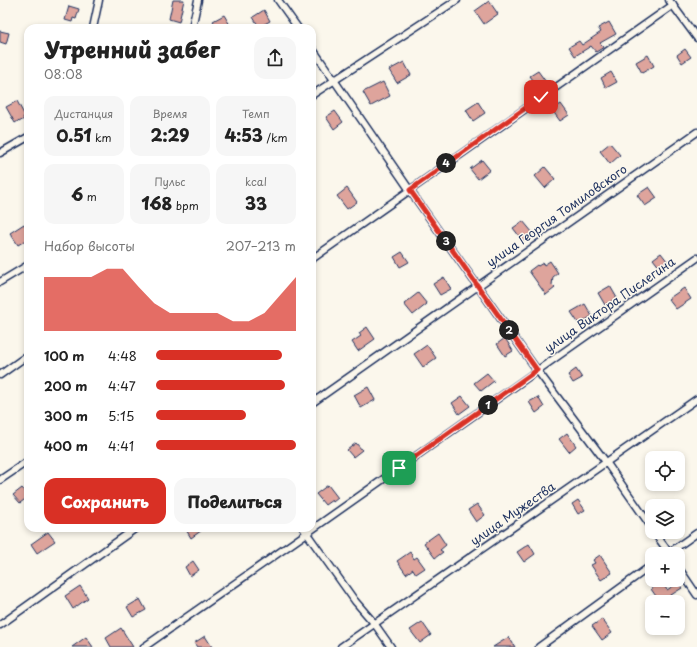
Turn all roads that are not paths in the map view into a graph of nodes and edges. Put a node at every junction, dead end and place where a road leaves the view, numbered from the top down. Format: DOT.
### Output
graph roads {
  1 [pos="99,0"];
  2 [pos="198,0"];
  3 [pos="278,0"];
  4 [pos="457,0"];
  5 [pos="671,2"];
  6 [pos="94,24"];
  7 [pos="193,24"];
  8 [pos="295,24"];
  9 [pos="697,38"];
  10 [pos="316,54"];
  11 [pos="335,81"];
  12 [pos="316,93"];
  13 [pos="697,132"];
  14 [pos="24,139"];
  15 [pos="0,153"];
  16 [pos="410,190"];
  17 [pos="316,256"];
  18 [pos="697,258"];
  19 [pos="24,267"];
  20 [pos="0,282"];
  21 [pos="478,285"];
  22 [pos="24,358"];
  23 [pos="537,370"];
  24 [pos="0,375"];
  25 [pos="697,399"];
  26 [pos="316,400"];
  27 [pos="606,462"];
  28 [pos="24,464"];
  29 [pos="0,480"];
  30 [pos="645,518"];
  31 [pos="316,523"];
  32 [pos="130,532"];
  33 [pos="304,532"];
  34 [pos="306,532"];
  35 [pos="697,533"];
  36 [pos="678,547"];
  37 [pos="645,570"];
  38 [pos="685,577"];
  39 [pos="697,595"];
  40 [pos="374,623"];
  41 [pos="0,625"];
  42 [pos="144,647"];
  43 [pos="341,647"];
  44 [pos="391,647"];
  45 [pos="539,647"];
  1 -- 6 [label="street"];
  2 -- 7 [label="street"];
  3 -- 8 [label="street"];
  4 -- 11 [label="street"];
  5 -- 9 [label="street"];
  5 -- 16 [label="street"];
  10 -- 11 [label="street"];
  11 -- 12 [label="street"];
  11 -- 16 [label="street"];
  13 -- 21 [label="street, улица Георгия Томиловского"];
  14 -- 15 [label="street"];
  16 -- 17 [label="street"];
  16 -- 21 [label="street"];
  18 -- 23 [label="street, улица Виктора Пислегина"];
  19 -- 20 [label="street"];
  21 -- 23 [label="street"];
  21 -- 26 [label="street, улица Георгия Томиловского"];
  22 -- 24 [label="street"];
  23 -- 27 [label="street"];
  23 -- 31 [label="street, улица Виктора Пислегина"];
  25 -- 27 [label="street, улица Мужества"];
  27 -- 30 [label="street"];
  27 -- 40 [label="street, улица Мужества"];
  28 -- 29 [label="street"];
  32 -- 41 [label="street"];
  33 -- 42 [label="street, улица Виктора Пислегина"];
  34 -- 40 [label="street"];
  35 -- 36 [label="street"];
  37 -- 45 [label="street"];
  38 -- 39 [label="street"];
  40 -- 43 [label="street, улица Мужества"];
  40 -- 44 [label="street"];
}
